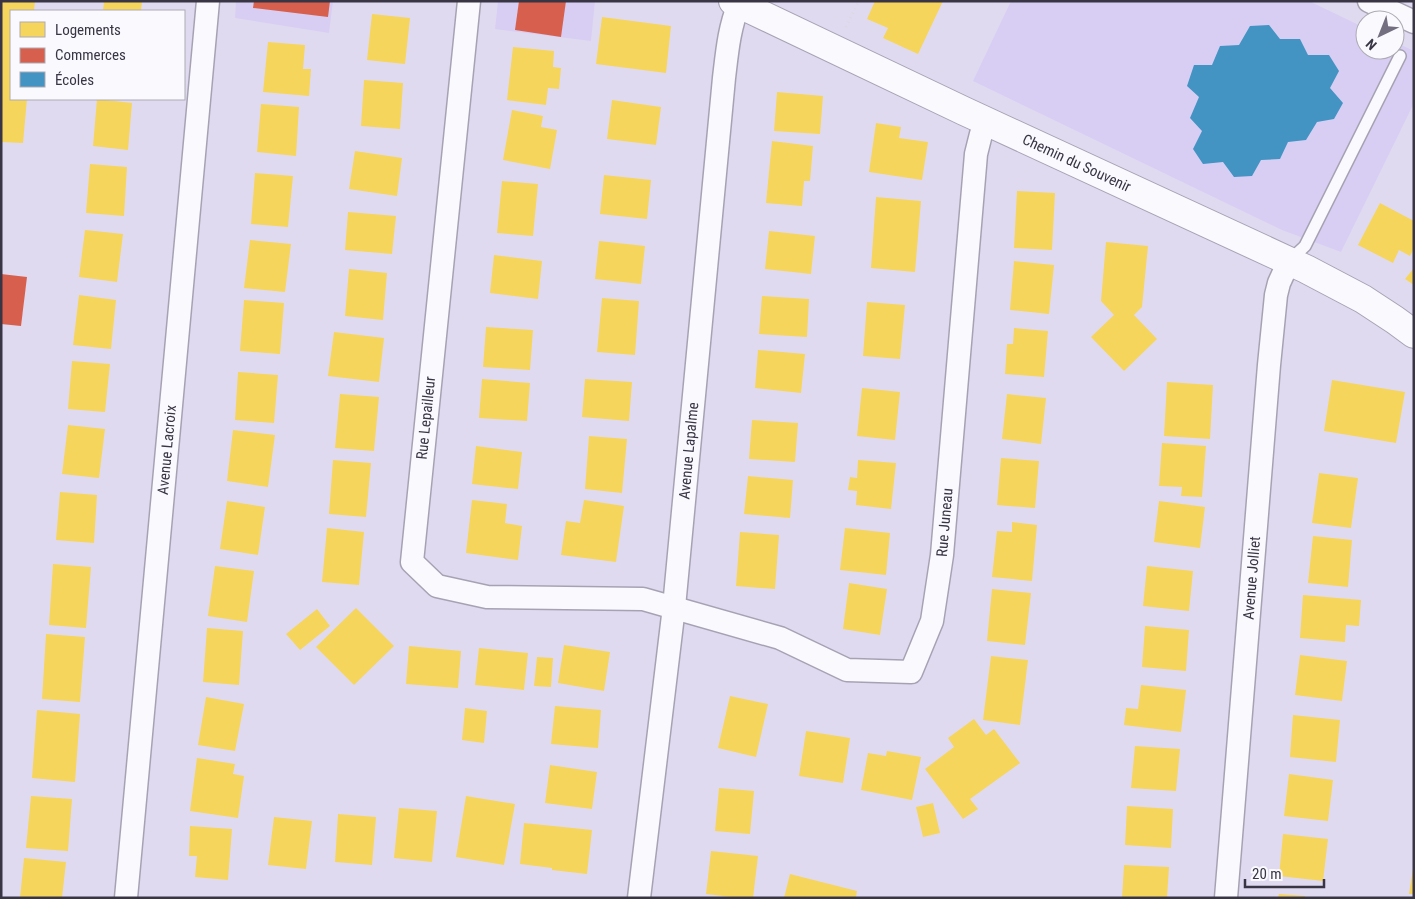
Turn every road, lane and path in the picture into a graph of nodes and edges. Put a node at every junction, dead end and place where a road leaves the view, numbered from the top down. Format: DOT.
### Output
graph roads {
  1 [pos="208,1"];
  2 [pos="469,1"];
  3 [pos="859,1"];
  4 [pos="1369,1"];
  5 [pos="736,3"];
  6 [pos="1414,22"];
  7 [pos="844,32"];
  8 [pos="1398,60"];
  9 [pos="987,121"];
  10 [pos="1289,261"];
  11 [pos="1414,334"];
  12 [pos="674,607"];
  13 [pos="126,898"];
  14 [pos="639,898"];
  15 [pos="1226,898"];
  1 -- 13 [label="street, Avenue Lacroix"];
  2 -- 12 [label="street, Rue Lepailleur"];
  3 -- 7 [label="path"];
  4 -- 6 [label="street"];
  5 -- 9 [label="street, Chemin du Souvenir"];
  5 -- 12 [label="street, Avenue Lapalme"];
  8 -- 10 [label="lane"];
  9 -- 10 [label="street, Chemin du Souvenir"];
  9 -- 12 [label="street, Rue Juneau"];
  10 -- 11 [label="street, Chemin du Souvenir"];
  10 -- 15 [label="street, Avenue Jolliet"];
  12 -- 14 [label="street, Avenue Lapalme"];
}
